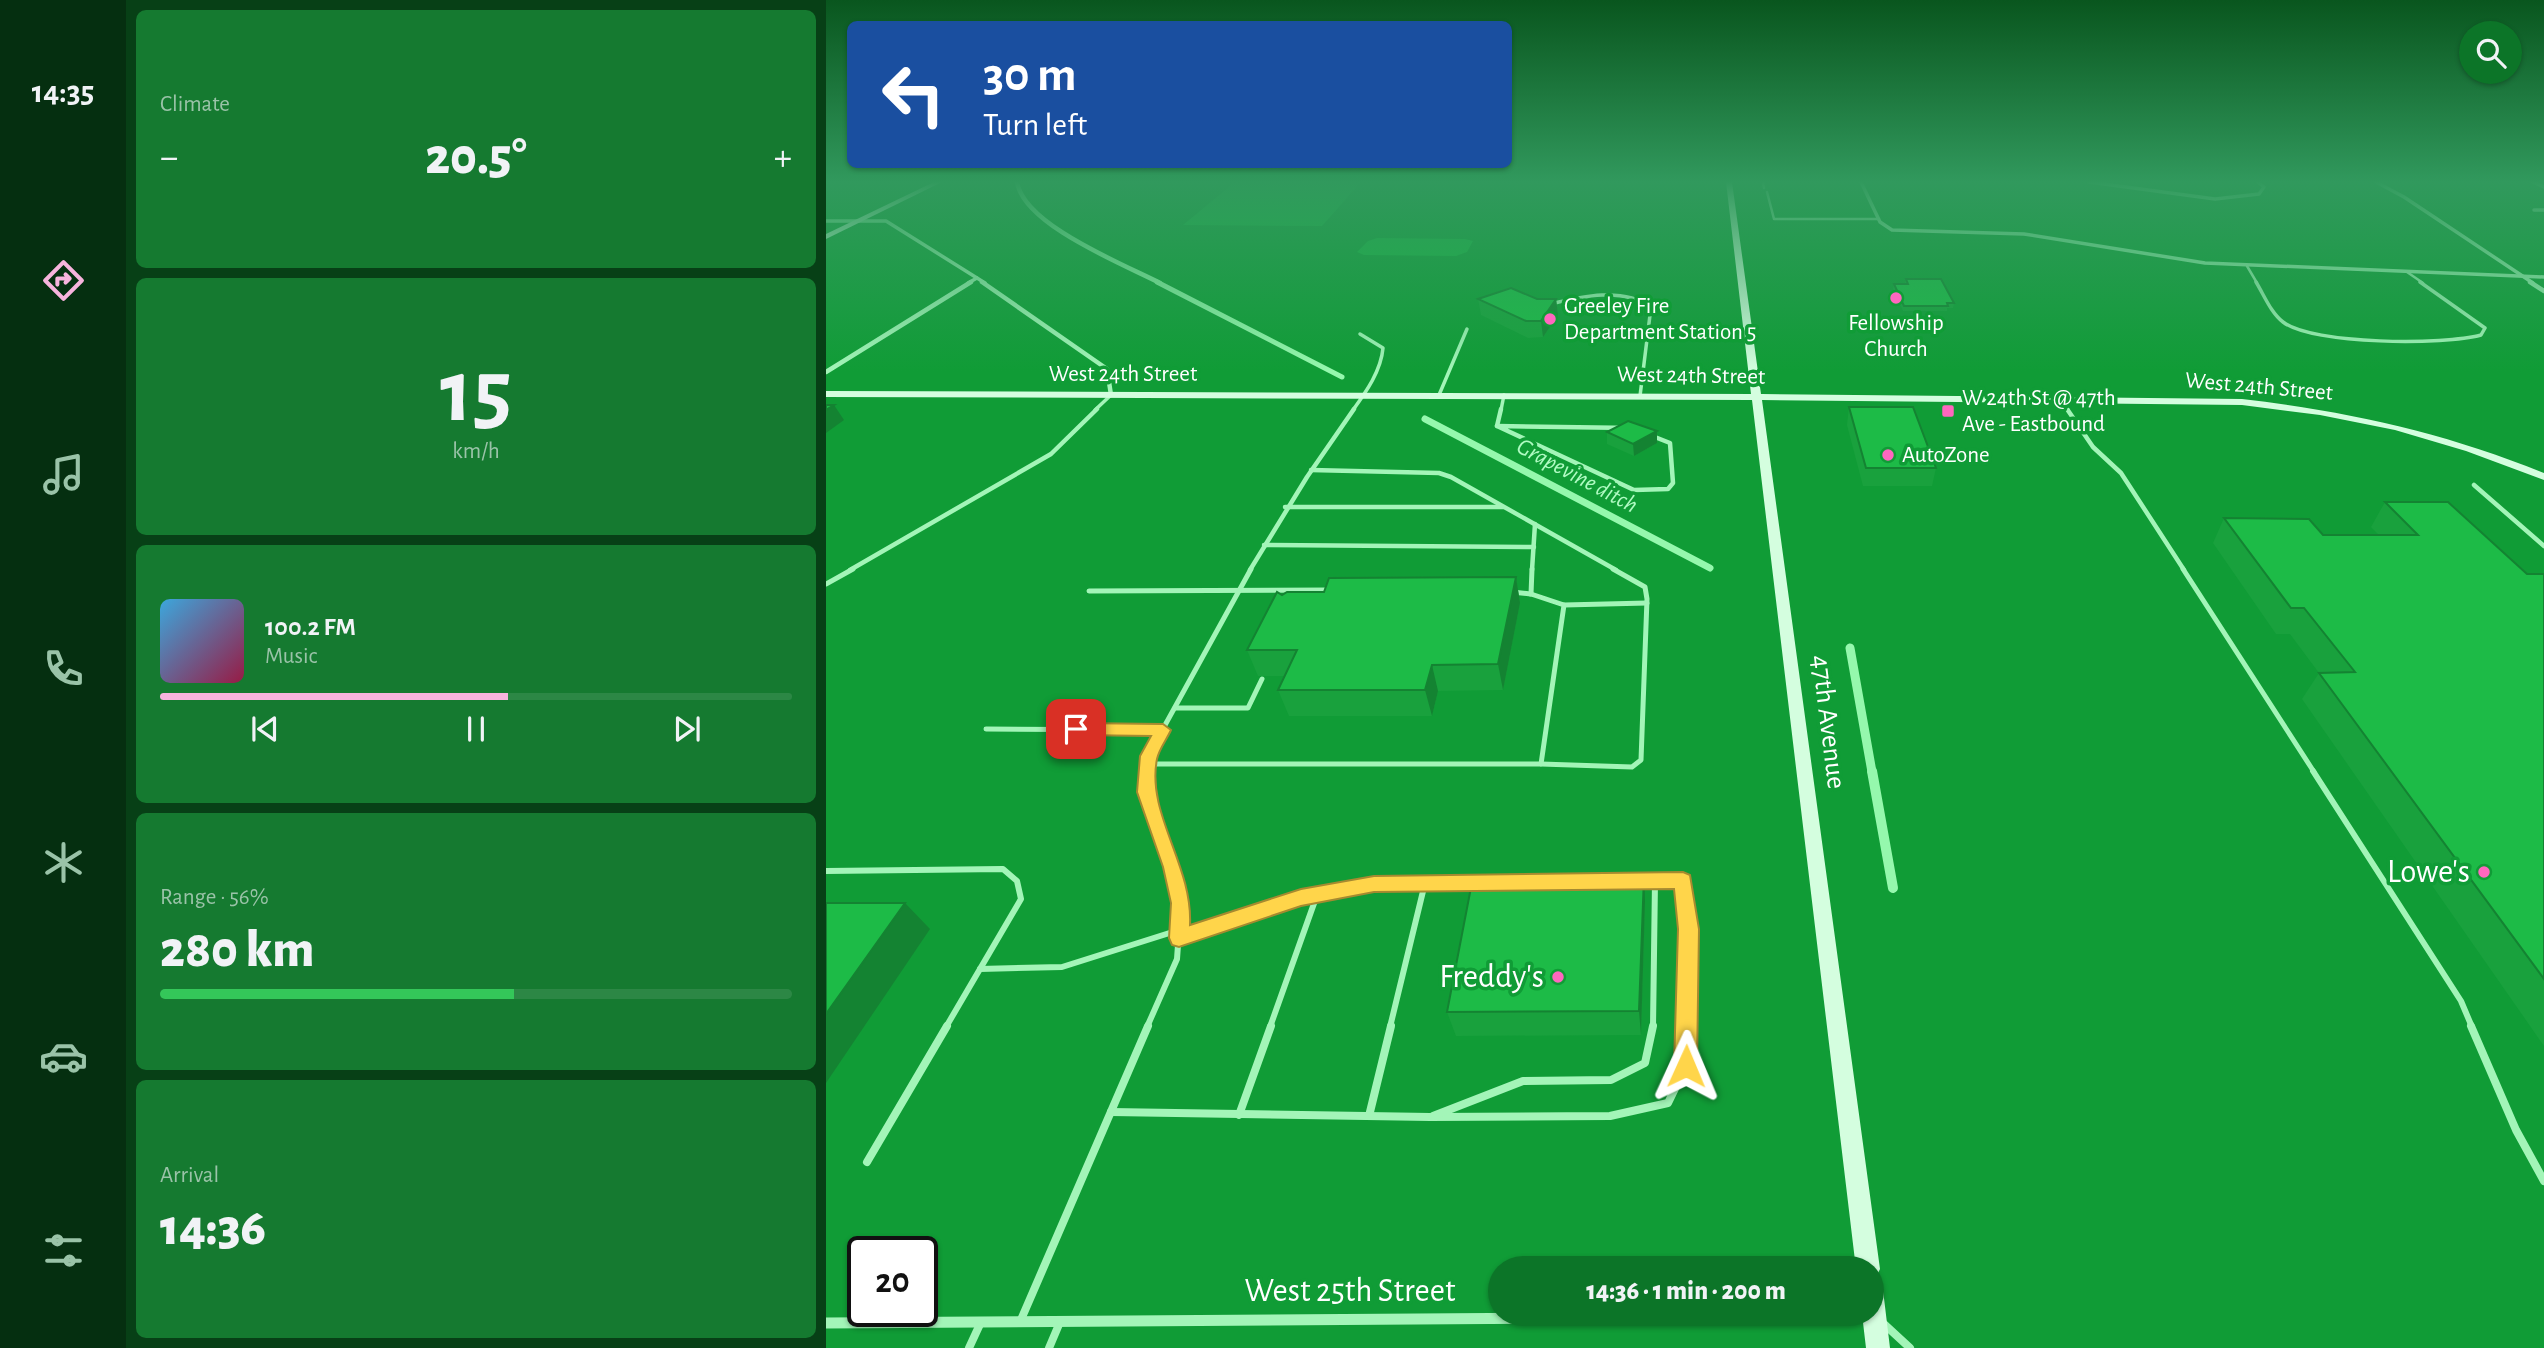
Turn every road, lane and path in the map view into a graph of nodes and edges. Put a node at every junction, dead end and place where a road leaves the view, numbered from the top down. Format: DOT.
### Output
graph roads {
  1 [pos="924,245"];
  2 [pos="1738,245"];
  3 [pos="2092,245"];
  4 [pos="2475,245"];
  5 [pos="2247,266"];
  6 [pos="2407,272"];
  7 [pos="2521,276"];
  8 [pos="2544,277"];
  9 [pos="977,278"];
  10 [pos="2544,291"];
  11 [pos="1542,307"];
  12 [pos="1467,329"];
  13 [pos="1360,334"];
  14 [pos="826,372"];
  15 [pos="826,394"];
  16 [pos="1111,395"];
  17 [pos="1362,395"];
  18 [pos="1439,395"];
  19 [pos="1504,395"];
  20 [pos="1640,396"];
  21 [pos="1757,397"];
  22 [pos="2060,399"];
  23 [pos="1497,426"];
  24 [pos="1632,428"];
  25 [pos="1311,470"];
  26 [pos="2544,477"];
  27 [pos="2474,485"];
  28 [pos="1504,507"];
  29 [pos="1285,508"];
  30 [pos="1535,524"];
  31 [pos="1265,545"];
  32 [pos="2544,546"];
  33 [pos="1534,547"];
  34 [pos="826,584"];
  35 [pos="1304,589"];
  36 [pos="1240,590"];
  37 [pos="1345,590"];
  38 [pos="1089,591"];
  39 [pos="1508,592"];
  40 [pos="1531,594"];
  41 [pos="1300,598"];
  42 [pos="1647,603"];
  43 [pos="1564,605"];
  44 [pos="1262,679"];
  45 [pos="1175,708"];
  46 [pos="986,729"];
  47 [pos="1163,730"];
  48 [pos="1148,764"];
  49 [pos="1541,764"];
  50 [pos="826,871"];
  51 [pos="1476,881"];
  52 [pos="1490,881"];
  53 [pos="1628,881"];
  54 [pos="1655,881"];
  55 [pos="1425,883"];
  56 [pos="1317,895"];
  57 [pos="1179,934"];
  58 [pos="980,969"];
  59 [pos="1111,1112"];
  60 [pos="1240,1115"];
  61 [pos="1369,1116"];
  62 [pos="1430,1117"];
  63 [pos="867,1162"];
  64 [pos="2544,1181"];
  65 [pos="1866,1256"];
  66 [pos="1488,1318"];
  67 [pos="1060,1321"];
  68 [pos="981,1322"];
  69 [pos="1020,1322"];
  70 [pos="826,1323"];
  71 [pos="1884,1325"];
  72 [pos="1875,1326"];
  73 [pos="969,1348"];
  74 [pos="1049,1348"];
  75 [pos="1878,1348"];
  76 [pos="1910,1348"];
  1 -- 9 [label="street"];
  2 -- 21 [label="street, 47th Avenue"];
  3 -- 5 [label="street"];
  4 -- 7 [label="street"];
  5 -- 6 [label="street"];
  5 -- 6 [label="lane"];
  6 -- 7 [label="street"];
  7 -- 8 [label="street"];
  7 -- 10 [label="street"];
  9 -- 14 [label="street"];
  9 -- 16 [label="street"];
  11 -- 20 [label="lane"];
  12 -- 18 [label="lane"];
  13 -- 17 [label="lane"];
  15 -- 16 [label="street, West 24th Street"];
  16 -- 17 [label="street, West 24th Street"];
  16 -- 34 [label="lane"];
  17 -- 18 [label="street, West 24th Street"];
  17 -- 25 [label="lane"];
  18 -- 19 [label="street, West 24th Street"];
  19 -- 20 [label="street, West 24th Street"];
  19 -- 23 [label="lane"];
  20 -- 21 [label="street, West 24th Street"];
  21 -- 22 [label="street, West 24th Street"];
  21 -- 65 [label="street, 47th Avenue"];
  22 -- 26 [label="street, West 24th Street"];
  22 -- 64 [label="lane"];
  23 -- 24 [label="lane"];
  23 -- 24 [label="lane"];
  25 -- 28 [label="lane"];
  25 -- 29 [label="lane"];
  27 -- 32 [label="lane"];
  28 -- 29 [label="lane"];
  28 -- 30 [label="lane"];
  29 -- 31 [label="lane"];
  30 -- 33 [label="lane"];
  30 -- 42 [label="lane"];
  31 -- 33 [label="lane"];
  31 -- 36 [label="lane"];
  33 -- 40 [label="lane"];
  35 -- 36 [label="lane"];
  35 -- 37 [label="lane"];
  35 -- 41 [label="lane"];
  36 -- 38 [label="lane"];
  36 -- 45 [label="lane"];
  39 -- 40 [label="lane"];
  40 -- 43 [label="lane"];
  42 -- 43 [label="lane"];
  42 -- 49 [label="lane"];
  43 -- 49 [label="lane"];
  44 -- 45 [label="lane"];
  45 -- 47 [label="lane"];
  46 -- 47 [label="lane"];
  47 -- 48 [label="lane"];
  48 -- 49 [label="lane"];
  48 -- 57 [label="lane"];
  50 -- 58 [label="lane"];
  51 -- 52 [label="lane"];
  51 -- 55 [label="lane"];
  53 -- 54 [label="lane"];
  54 -- 62 [label="lane"];
  54 -- 62 [label="lane"];
  55 -- 56 [label="lane"];
  55 -- 61 [label="lane"];
  56 -- 57 [label="lane"];
  56 -- 60 [label="lane"];
  57 -- 58 [label="lane"];
  57 -- 59 [label="lane"];
  58 -- 63 [label="lane"];
  59 -- 60 [label="lane"];
  59 -- 69 [label="lane"];
  60 -- 61 [label="lane"];
  61 -- 62 [label="lane"];
  66 -- 67 [label="street, West 25th Street"];
  67 -- 69 [label="street, West 25th Street"];
  67 -- 74 [label="lane"];
  68 -- 69 [label="street, West 25th Street"];
  68 -- 70 [label="street, West 25th Street"];
  68 -- 73 [label="lane"];
  71 -- 76 [label="lane"];
  72 -- 75 [label="street"];
}
